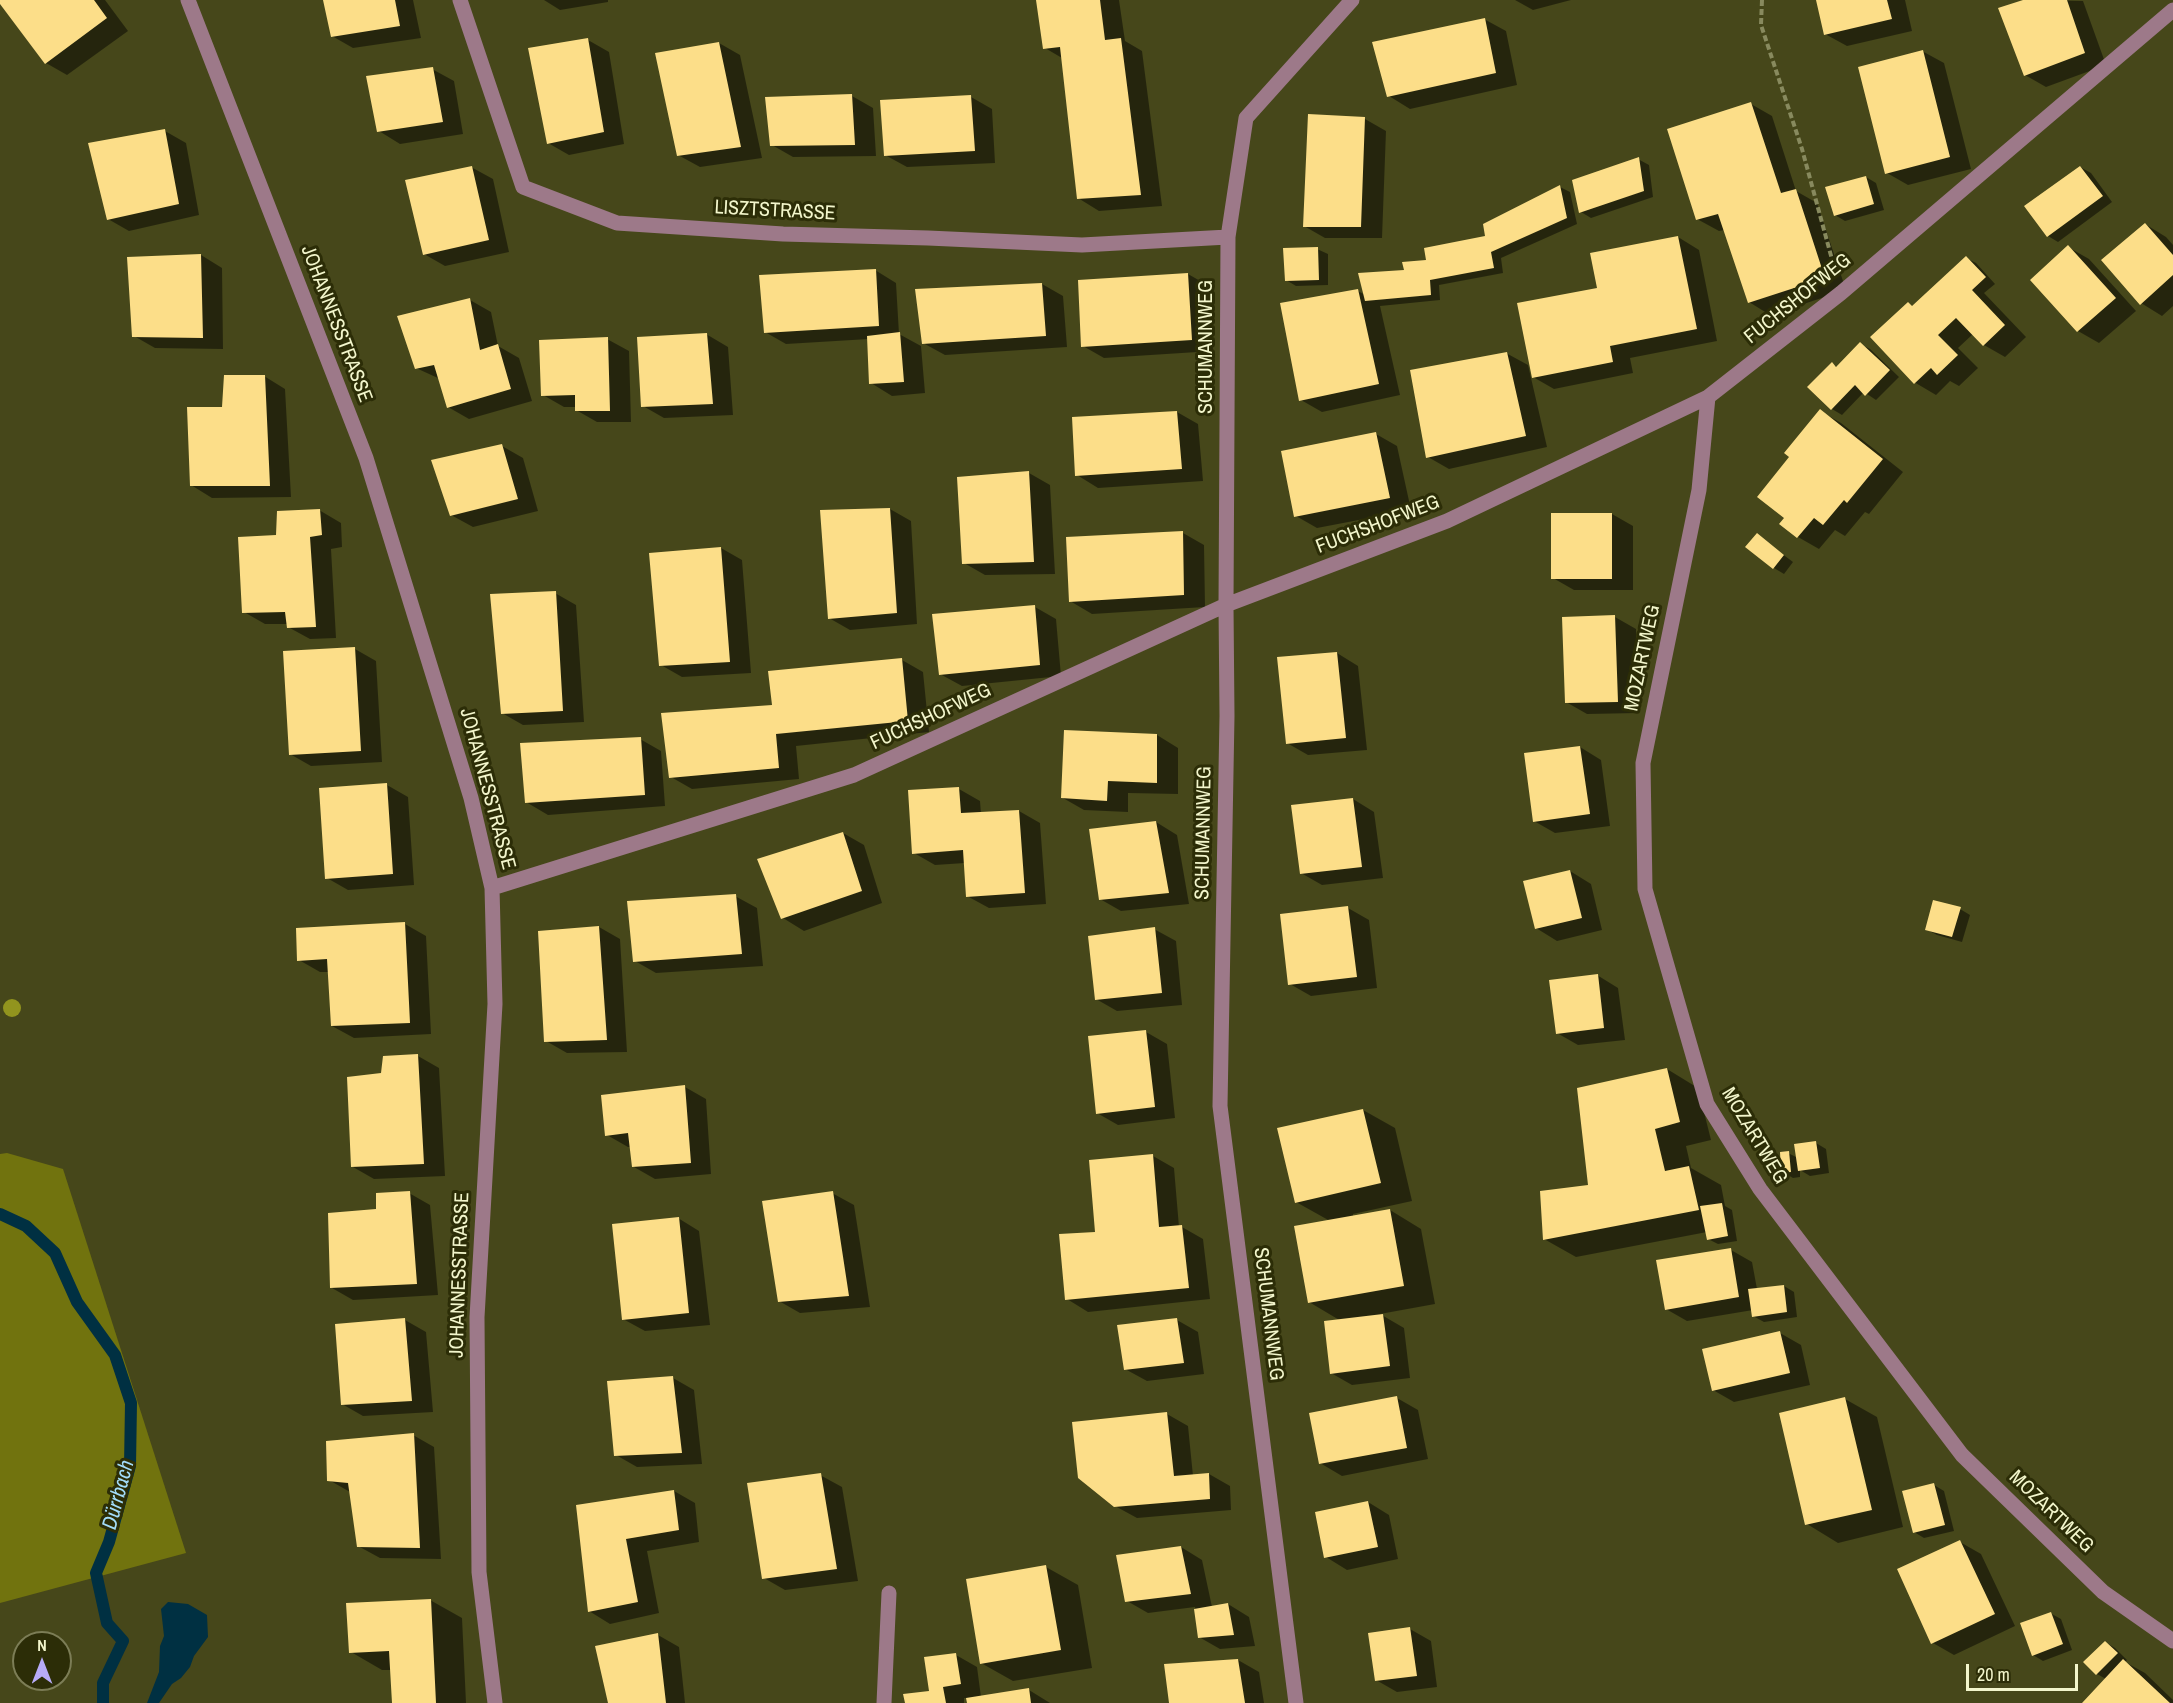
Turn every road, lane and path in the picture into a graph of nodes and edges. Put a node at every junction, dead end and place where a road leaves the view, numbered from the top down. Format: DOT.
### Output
graph roads {
  1 [pos="188,0"];
  2 [pos="460,0"];
  3 [pos="1352,0"];
  4 [pos="1762,0"];
  5 [pos="2173,10"];
  6 [pos="1228,237"];
  7 [pos="1842,293"];
  8 [pos="1708,397"];
  9 [pos="1226,605"];
  10 [pos="492,888"];
  11 [pos="889,1593"];
  12 [pos="2173,1641"];
  13 [pos="495,1703"];
  14 [pos="884,1703"];
  15 [pos="1296,1703"];
  1 -- 10 [label="street, JOHANNESSTRASSE"];
  2 -- 6 [label="street, LISZTSTRASSE"];
  3 -- 6 [label="street, SCHUMANNWEG"];
  4 -- 7 [label="path"];
  5 -- 7 [label="street, FUCHSHOFWEG"];
  6 -- 9 [label="street, SCHUMANNWEG"];
  7 -- 8 [label="street, FUCHSHOFWEG"];
  8 -- 9 [label="street, FUCHSHOFWEG"];
  8 -- 12 [label="street, MOZARTWEG"];
  9 -- 10 [label="street, FUCHSHOFWEG"];
  9 -- 15 [label="street, SCHUMANNWEG"];
  10 -- 13 [label="street, JOHANNESSTRASSE"];
  11 -- 14 [label="street"];
}
